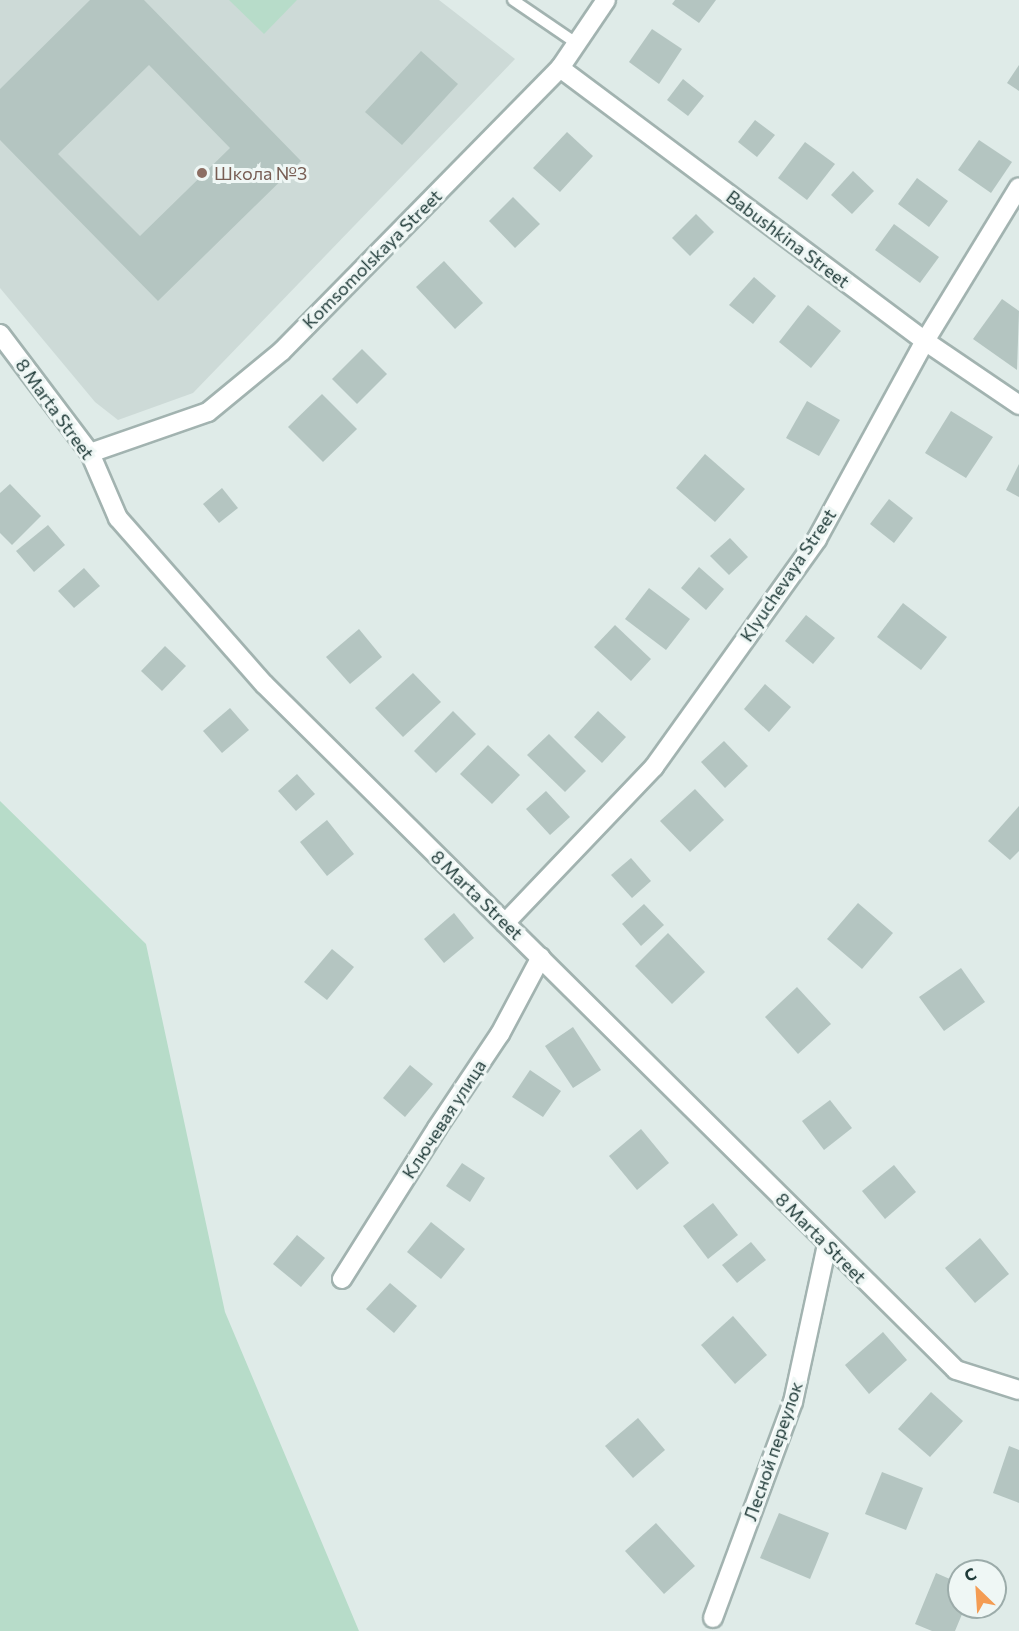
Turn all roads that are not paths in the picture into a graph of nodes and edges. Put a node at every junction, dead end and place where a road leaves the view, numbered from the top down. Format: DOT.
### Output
graph roads {
  1 [pos="513,0"];
  2 [pos="606,0"];
  3 [pos="576,43"];
  4 [pos="560,68"];
  5 [pos="1019,188"];
  6 [pos="0,334"];
  7 [pos="925,341"];
  8 [pos="1019,405"];
  9 [pos="90,453"];
  10 [pos="505,923"];
  11 [pos="541,957"];
  12 [pos="826,1245"];
  13 [pos="342,1279"];
  14 [pos="1019,1390"];
  15 [pos="713,1617"];
  1 -- 3 [label="lane"];
  2 -- 3 [label="street, Komsomolskaya Street"];
  3 -- 4 [label="street, Komsomolskaya Street"];
  4 -- 7 [label="street, Babushkina Street"];
  4 -- 9 [label="street, Komsomolskaya Street"];
  5 -- 7 [label="street, Klyuchevaya Street"];
  6 -- 9 [label="street, 8 Marta Street"];
  7 -- 8 [label="street, Babushkina Street"];
  7 -- 10 [label="street, Klyuchevaya Street"];
  9 -- 10 [label="street, 8 Marta Street"];
  10 -- 11 [label="street, 8 Marta Street"];
  11 -- 12 [label="street, 8 Marta Street"];
  11 -- 13 [label="street, Ключевая улица"];
  12 -- 14 [label="street, 8 Marta Street"];
  12 -- 15 [label="street, Лесной переулок"];
}
